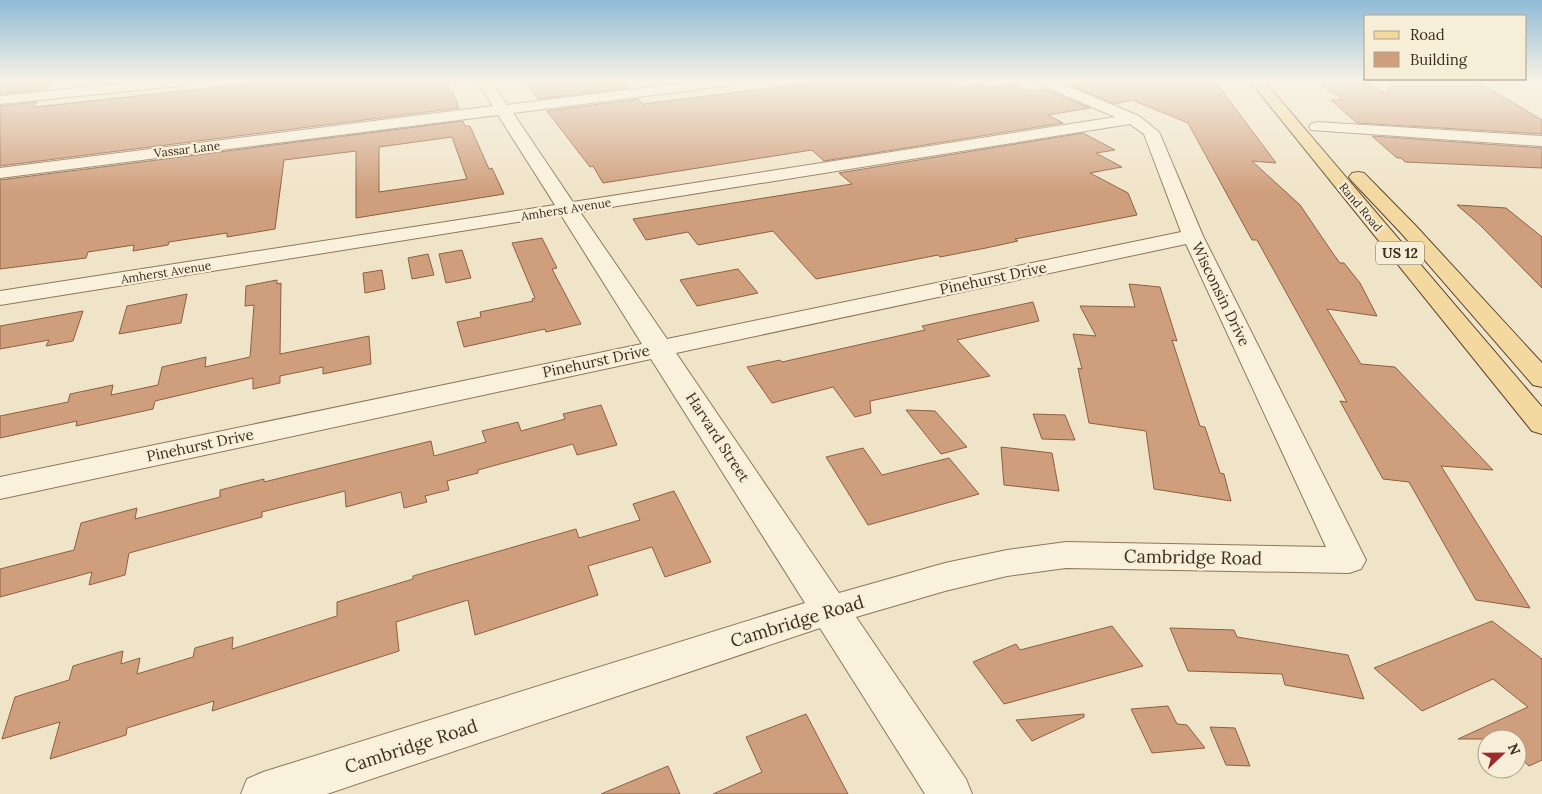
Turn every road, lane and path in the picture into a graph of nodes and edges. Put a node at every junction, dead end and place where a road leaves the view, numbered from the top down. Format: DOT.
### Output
graph roads {
  1 [pos="438,118"];
  2 [pos="507,118"];
  3 [pos="1288,118"];
  4 [pos="1303,118"];
  5 [pos="1133,119"];
  6 [pos="1317,127"];
  7 [pos="1542,141"];
  8 [pos="0,173"];
  9 [pos="567,209"];
  10 [pos="1193,236"];
  11 [pos="0,298"];
  12 [pos="659,348"];
  13 [pos="1542,380"];
  14 [pos="1542,425"];
  15 [pos="0,488"];
  16 [pos="1349,560"];
  17 [pos="830,610"];
  18 [pos="263,794"];
  19 [pos="950,794"];
  1 -- 8 [label="street, Vassar Lane"];
  2 -- 9 [label="street, Harvard Street"];
  3 -- 14 [label="main road, Rand Road / US 12"];
  4 -- 13 [label="main road, Rand Road / US 12"];
  5 -- 9 [label="street, Amherst Avenue"];
  5 -- 10 [label="street, Wisconsin Drive"];
  6 -- 7 [label="street"];
  9 -- 11 [label="street, Amherst Avenue"];
  9 -- 12 [label="street, Harvard Street"];
  10 -- 12 [label="street, Pinehurst Drive"];
  10 -- 16 [label="street, Wisconsin Drive"];
  12 -- 15 [label="street, Pinehurst Drive"];
  12 -- 17 [label="street, Harvard Street"];
  16 -- 17 [label="street, Cambridge Road"];
  17 -- 18 [label="street, Cambridge Road"];
  17 -- 19 [label="street, Harvard Street"];
}
